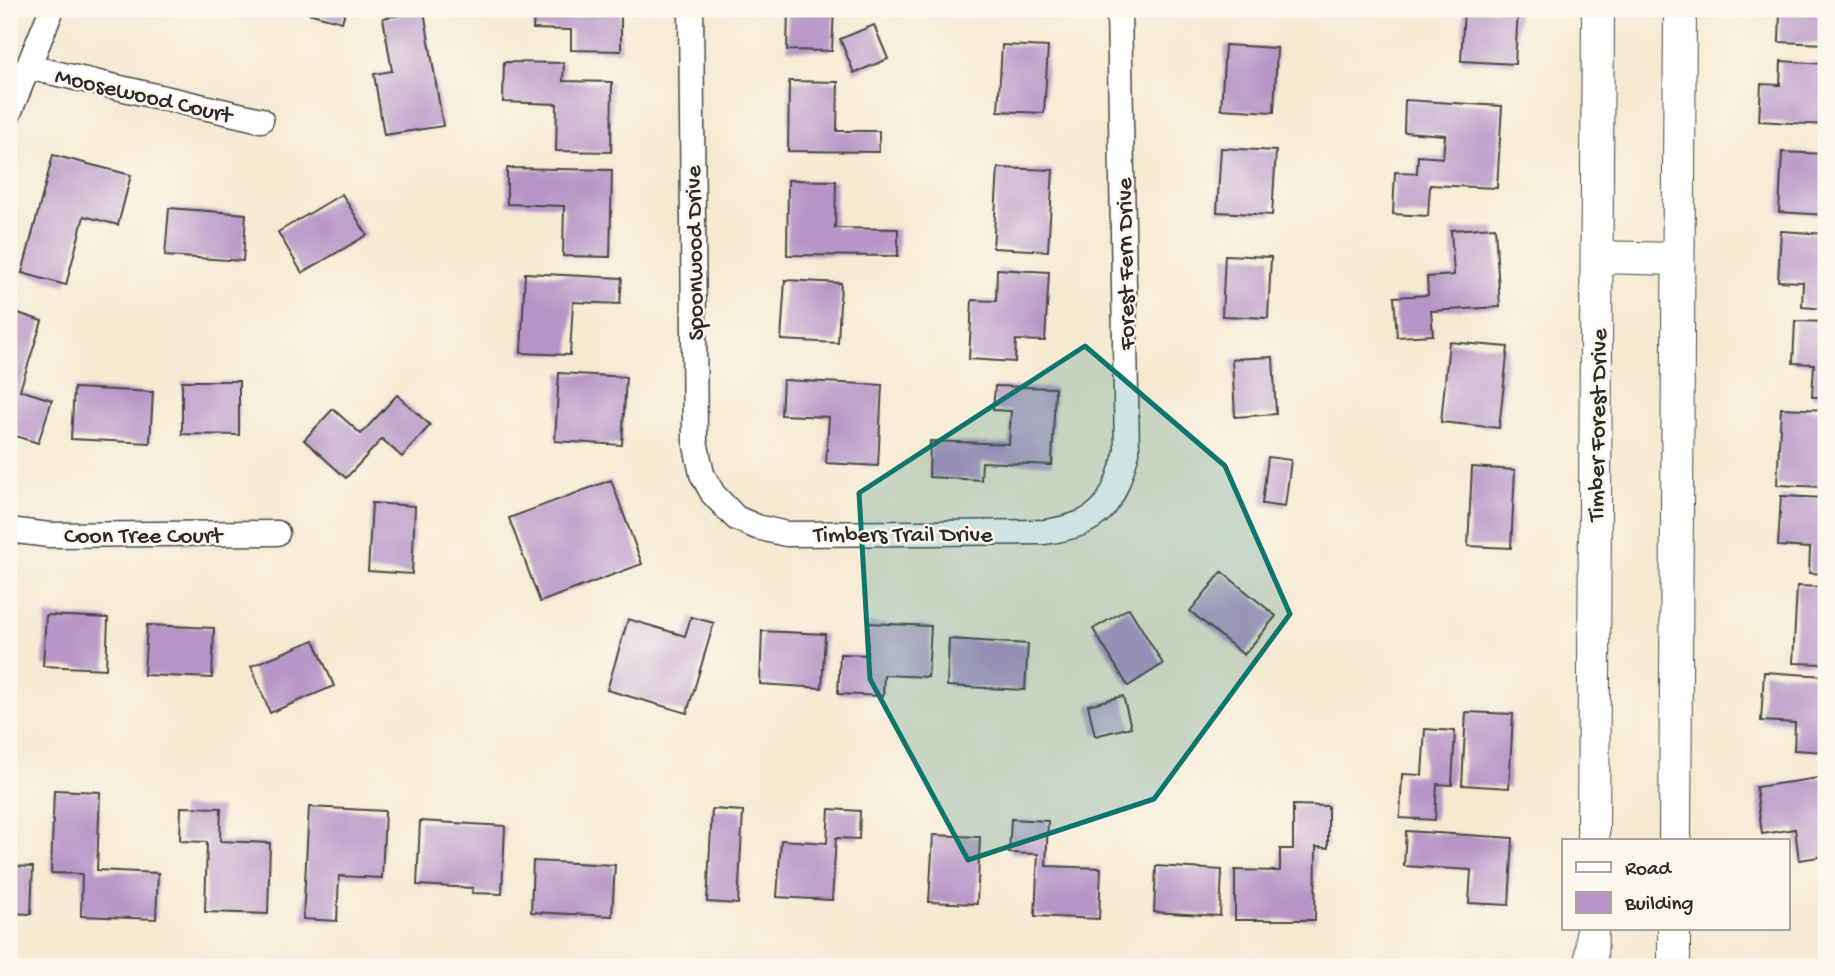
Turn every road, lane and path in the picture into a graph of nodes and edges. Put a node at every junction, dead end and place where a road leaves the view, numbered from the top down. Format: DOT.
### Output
graph roads {
  1 [pos="52,9"];
  2 [pos="691,9"];
  3 [pos="1119,9"];
  4 [pos="1598,9"];
  5 [pos="1680,9"];
  6 [pos="28,67"];
  7 [pos="9,113"];
  8 [pos="261,120"];
  9 [pos="1598,257"];
  10 [pos="1678,259"];
  11 [pos="713,494"];
  12 [pos="1101,514"];
  13 [pos="9,530"];
  14 [pos="277,533"];
  15 [pos="1592,839"];
  16 [pos="1675,839"];
  17 [pos="1592,930"];
  18 [pos="1674,930"];
  19 [pos="1591,967"];
  20 [pos="1674,967"];
  1 -- 6 [label="street"];
  2 -- 11 [label="street, Spoonwood Drive"];
  3 -- 12 [label="street, Forest Fern Drive"];
  4 -- 9 [label="street, Timber Forest Drive"];
  5 -- 10 [label="street"];
  6 -- 7 [label="street"];
  6 -- 8 [label="street, Moosewood Court"];
  9 -- 10 [label="street"];
  9 -- 15 [label="street, Timber Forest Drive"];
  10 -- 16 [label="street"];
  11 -- 12 [label="street, Timbers Trail Drive"];
  13 -- 14 [label="street, Coon Tree Court"];
  17 -- 19 [label="street"];
  18 -- 20 [label="street"];
}
